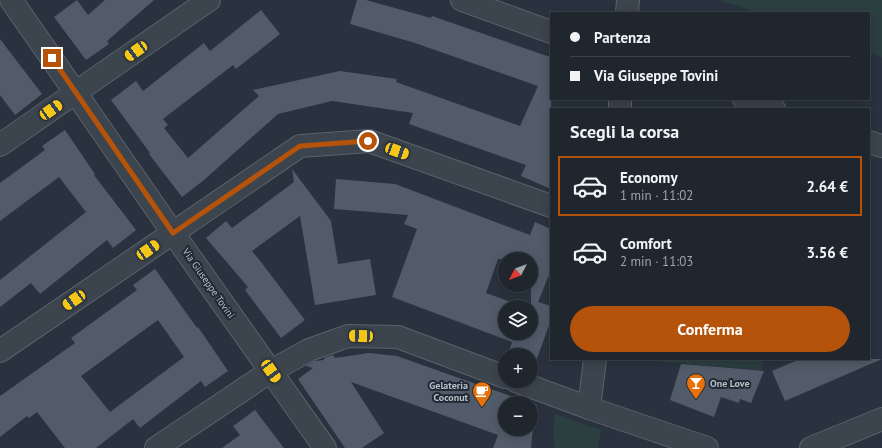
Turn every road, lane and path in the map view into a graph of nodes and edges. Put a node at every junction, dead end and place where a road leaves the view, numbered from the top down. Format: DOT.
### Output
graph roads {
  1 [pos="11,0"];
  2 [pos="209,0"];
  3 [pos="462,0"];
  4 [pos="628,0"];
  5 [pos="627,12"];
  6 [pos="550,32"];
  7 [pos="76,93"];
  8 [pos="747,100"];
  9 [pos="771,108"];
  10 [pos="870,142"];
  11 [pos="0,145"];
  12 [pos="882,146"];
  13 [pos="550,206"];
  14 [pos="173,233"];
  15 [pos="0,351"];
  16 [pos="595,360"];
  17 [pos="271,371"];
  18 [pos="498,374"];
  19 [pos="535,388"];
  20 [pos="590,408"];
  21 [pos="882,419"];
  22 [pos="156,448"];
  23 [pos="325,448"];
  24 [pos="707,448"];
  25 [pos="811,448"];
  1 -- 7 [label="street, Via Giuseppe Tovini"];
  2 -- 7 [label="street"];
  3 -- 6 [label="street"];
  4 -- 5 [label="street"];
  7 -- 11 [label="street"];
  7 -- 14 [label="street, Via Giuseppe Tovini"];
  8 -- 9 [label="street"];
  10 -- 12 [label="street"];
  13 -- 14 [label="street"];
  14 -- 15 [label="street"];
  14 -- 17 [label="street, Via Giuseppe Tovini"];
  16 -- 20 [label="street"];
  17 -- 18 [label="street"];
  17 -- 22 [label="street"];
  17 -- 23 [label="street, Via Giuseppe Tovini"];
  19 -- 20 [label="street"];
  20 -- 24 [label="street"];
  21 -- 25 [label="street"];
}
